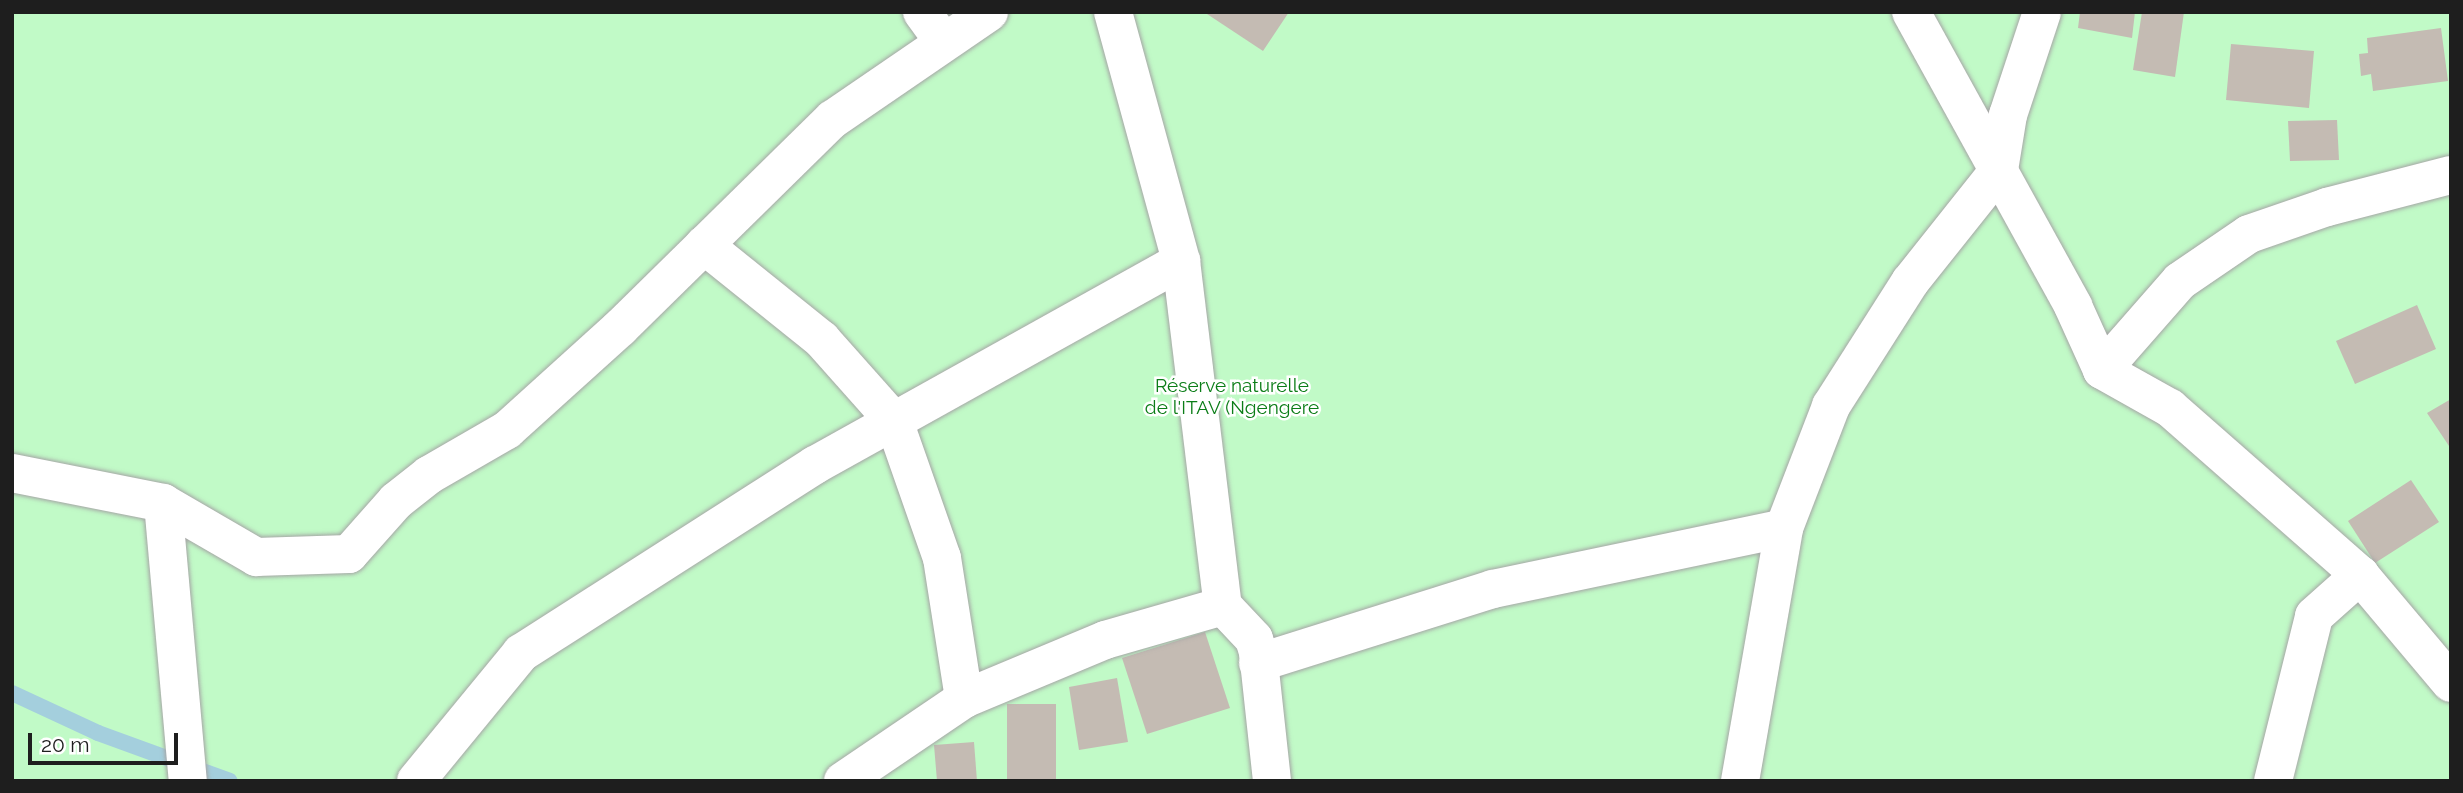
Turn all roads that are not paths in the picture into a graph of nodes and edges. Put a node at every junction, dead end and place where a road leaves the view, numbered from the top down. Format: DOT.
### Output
graph roads {
  1 [pos="989,12"];
  2 [pos="1113,12"];
  3 [pos="1911,12"];
  4 [pos="2042,12"];
  5 [pos="932,26"];
  6 [pos="1999,170"];
  7 [pos="2451,175"];
  8 [pos="704,245"];
  9 [pos="1181,261"];
  10 [pos="2102,370"];
  11 [pos="894,421"];
  12 [pos="12,473"];
  13 [pos="163,503"];
  14 [pos="1784,528"];
  15 [pos="2360,575"];
  16 [pos="1223,606"];
  17 [pos="1258,663"];
  18 [pos="2451,683"];
  19 [pos="964,699"];
  20 [pos="188,781"];
  21 [pos="415,781"];
  22 [pos="843,781"];
  23 [pos="1272,781"];
  24 [pos="1740,781"];
  25 [pos="2273,781"];
  1 -- 5 [label="street"];
  2 -- 9 [label="street"];
  3 -- 6 [label="street"];
  4 -- 6 [label="street"];
  5 -- 8 [label="street"];
  6 -- 10 [label="street"];
  6 -- 14 [label="street"];
  7 -- 10 [label="street"];
  8 -- 11 [label="street"];
  8 -- 13 [label="street"];
  9 -- 11 [label="street"];
  9 -- 16 [label="street"];
  10 -- 15 [label="street"];
  11 -- 19 [label="street"];
  11 -- 21 [label="street"];
  12 -- 13 [label="street"];
  13 -- 20 [label="street"];
  14 -- 17 [label="street"];
  14 -- 24 [label="street"];
  15 -- 18 [label="street"];
  15 -- 25 [label="street"];
  16 -- 17 [label="street"];
  16 -- 19 [label="street"];
  17 -- 23 [label="street"];
  19 -- 22 [label="street"];
}
